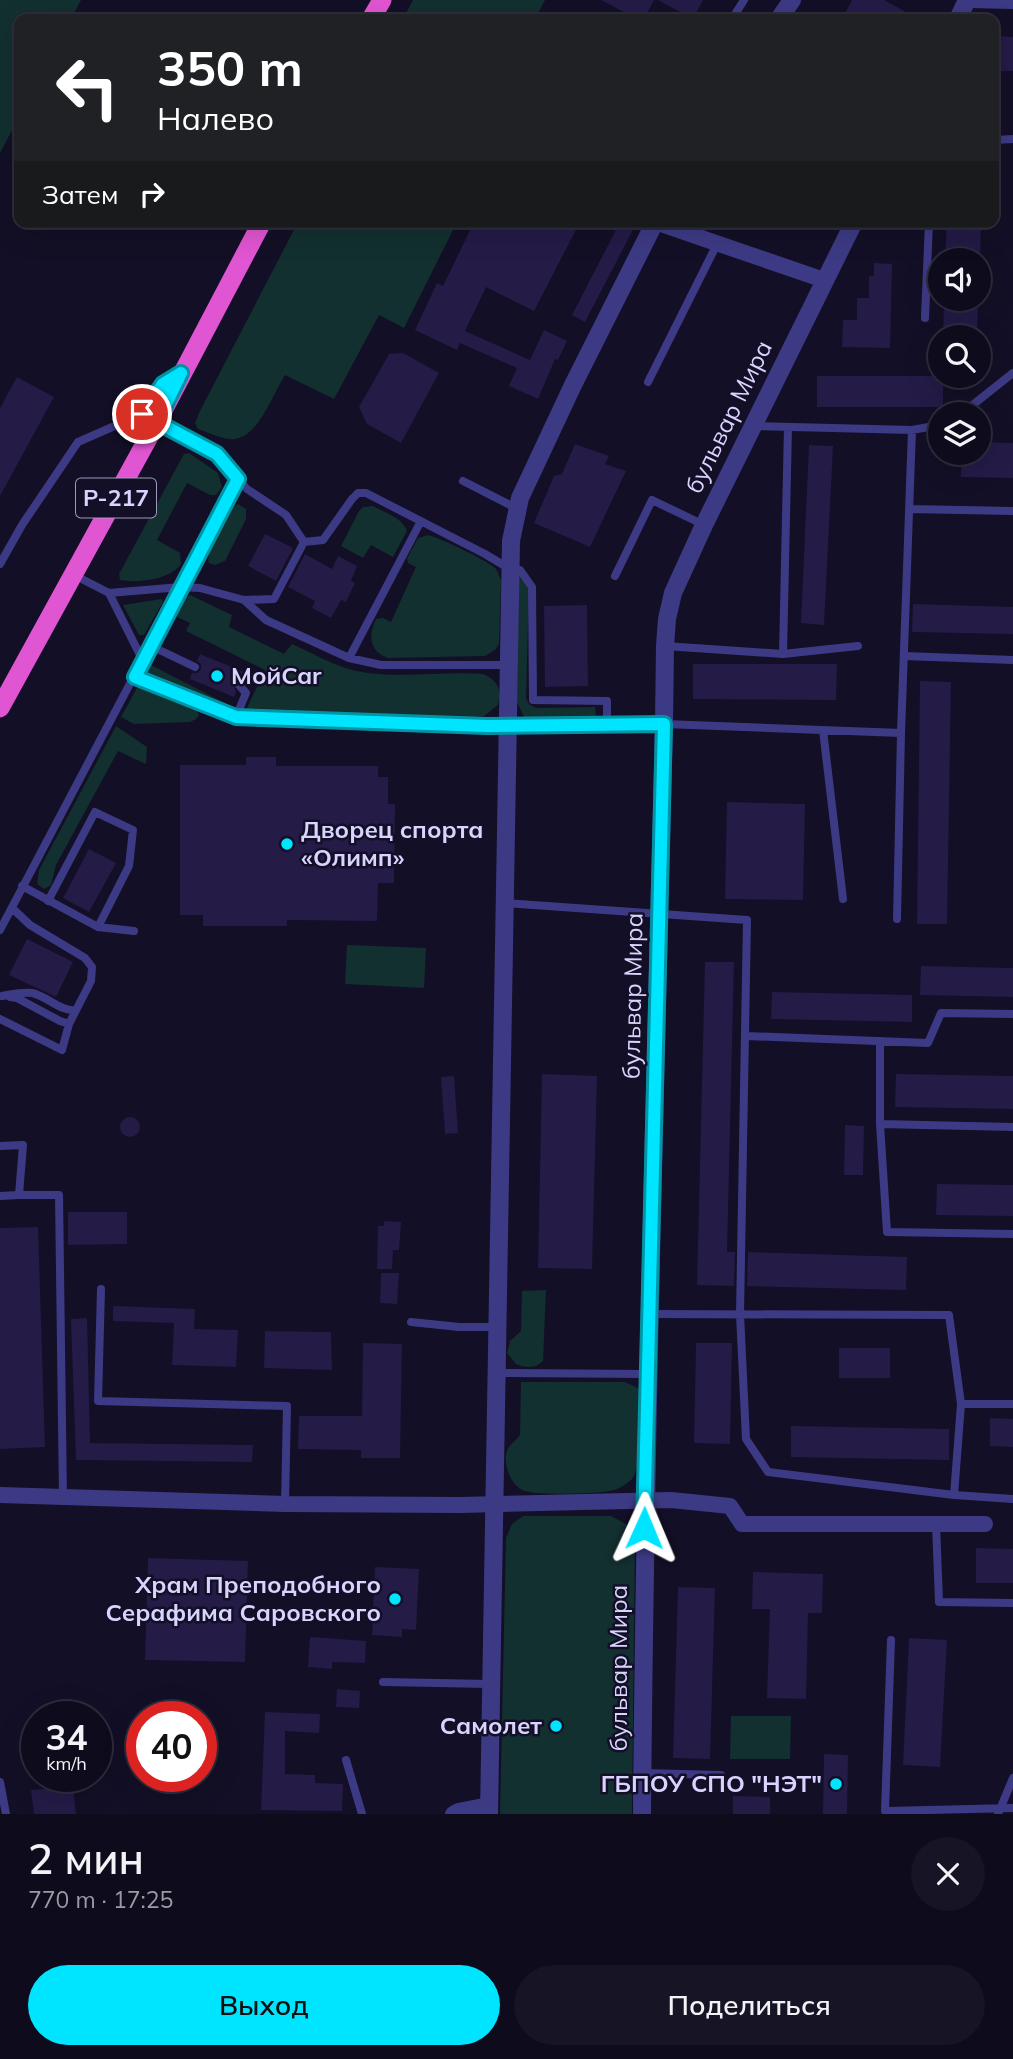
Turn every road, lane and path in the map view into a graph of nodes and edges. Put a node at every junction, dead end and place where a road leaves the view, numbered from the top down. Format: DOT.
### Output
graph roads {
  1 [pos="969,0"];
  2 [pos="1013,1"];
  3 [pos="259,228"];
  4 [pos="652,228"];
  5 [pos="672,228"];
  6 [pos="851,228"];
  7 [pos="929,228"];
  8 [pos="718,244"];
  9 [pos="824,280"];
  10 [pos="925,318"];
  11 [pos="181,373"];
  12 [pos="1013,373"];
  13 [pos="648,382"];
  14 [pos="976,402"];
  15 [pos="157,422"];
  16 [pos="752,426"];
  17 [pos="788,427"];
  18 [pos="928,427"];
  19 [pos="912,430"];
  20 [pos="238,479"];
  21 [pos="463,481"];
  22 [pos="516,508"];
  23 [pos="909,509"];
  24 [pos="1013,511"];
  25 [pos="421,521"];
  26 [pos="704,525"];
  27 [pos="304,542"];
  28 [pos="0,564"];
  29 [pos="510,569"];
  30 [pos="74,575"];
  31 [pos="615,576"];
  32 [pos="181,587"];
  33 [pos="109,593"];
  34 [pos="244,600"];
  35 [pos="150,646"];
  36 [pos="665,646"];
  37 [pos="858,646"];
  38 [pos="783,654"];
  39 [pos="904,656"];
  40 [pos="349,658"];
  41 [pos="1013,660"];
  42 [pos="143,662"];
  43 [pos="509,665"];
  44 [pos="195,667"];
  45 [pos="135,677"];
  46 [pos="239,685"];
  47 [pos="0,708"];
  48 [pos="236,717"];
  49 [pos="664,724"];
  50 [pos="508,726"];
  51 [pos="607,726"];
  52 [pos="823,730"];
  53 [pos="901,733"];
  54 [pos="22,886"];
  55 [pos="843,899"];
  56 [pos="48,901"];
  57 [pos="506,903"];
  58 [pos="12,908"];
  59 [pos="660,916"];
  60 [pos="897,919"];
  61 [pos="98,927"];
  62 [pos="0,930"];
  63 [pos="134,931"];
  64 [pos="1,997"];
  65 [pos="76,1010"];
  66 [pos="1013,1014"];
  67 [pos="0,1019"];
  68 [pos="69,1024"];
  69 [pos="746,1036"];
  70 [pos="880,1041"];
  71 [pos="880,1125"];
  72 [pos="1013,1127"];
  73 [pos="0,1146"];
  74 [pos="19,1195"];
  75 [pos="0,1196"];
  76 [pos="1013,1234"];
  77 [pos="101,1289"];
  78 [pos="650,1314"];
  79 [pos="740,1314"];
  80 [pos="411,1322"];
  81 [pos="496,1327"];
  82 [pos="497,1373"];
  83 [pos="649,1374"];
  84 [pos="961,1404"];
  85 [pos="1013,1404"];
  86 [pos="0,1495"];
  87 [pos="954,1495"];
  88 [pos="64,1498"];
  89 [pos="1013,1499"];
  90 [pos="645,1501"];
  91 [pos="285,1504"];
  92 [pos="495,1504"];
  93 [pos="936,1524"];
  94 [pos="985,1524"];
  95 [pos="1013,1603"];
  96 [pos="891,1640"];
  97 [pos="383,1682"];
  98 [pos="491,1684"];
  99 [pos="346,1760"];
  100 [pos="642,1773"];
  101 [pos="721,1775"];
  102 [pos="1013,1779"];
  103 [pos="0,1782"];
  104 [pos="1013,1808"];
  105 [pos="489,1810"];
  106 [pos="1000,1811"];
  107 [pos="6,1814"];
  108 [pos="362,1814"];
  109 [pos="453,1814"];
  110 [pos="642,1814"];
  1 -- 2 [label="street"];
  3 -- 11 [label="highway, Р-217"];
  4 -- 22 [label="street"];
  5 -- 8 [label="street"];
  6 -- 9 [label="street, бульвар Мира"];
  7 -- 10 [label="lane"];
  8 -- 9 [label="street"];
  8 -- 13 [label="lane"];
  9 -- 16 [label="street, бульвар Мира"];
  11 -- 15 [label="highway, Р-217"];
  11 -- 28 [label="lane"];
  12 -- 14 [label="lane"];
  15 -- 20 [label="lane"];
  15 -- 30 [label="highway, Р-217"];
  16 -- 17 [label="lane"];
  16 -- 26 [label="street, бульвар Мира"];
  17 -- 19 [label="lane"];
  17 -- 38 [label="lane"];
  18 -- 19 [label="lane"];
  19 -- 23 [label="lane"];
  20 -- 27 [label="lane"];
  20 -- 32 [label="lane"];
  21 -- 22 [label="lane"];
  22 -- 29 [label="street"];
  23 -- 24 [label="lane"];
  23 -- 39 [label="lane"];
  25 -- 27 [label="lane"];
  25 -- 29 [label="lane"];
  25 -- 40 [label="lane"];
  26 -- 31 [label="lane"];
  26 -- 36 [label="street, бульвар Мира"];
  27 -- 34 [label="lane"];
  29 -- 43 [label="street"];
  29 -- 51 [label="lane"];
  30 -- 33 [label="lane"];
  30 -- 47 [label="highway, Р-217"];
  32 -- 33 [label="lane"];
  32 -- 34 [label="lane"];
  32 -- 35 [label="lane"];
  33 -- 42 [label="lane"];
  34 -- 40 [label="lane"];
  35 -- 42 [label="lane"];
  35 -- 44 [label="lane"];
  36 -- 38 [label="lane"];
  36 -- 49 [label="street, бульвар Мира"];
  37 -- 38 [label="lane"];
  39 -- 41 [label="lane"];
  39 -- 53 [label="lane"];
  40 -- 43 [label="lane"];
  42 -- 45 [label="lane"];
  43 -- 50 [label="street"];
  45 -- 48 [label="lane"];
  45 -- 54 [label="lane"];
  46 -- 48 [label="lane"];
  48 -- 50 [label="lane"];
  49 -- 51 [label="street"];
  49 -- 52 [label="lane"];
  49 -- 59 [label="street, бульвар Мира"];
  50 -- 51 [label="street"];
  50 -- 57 [label="street"];
  52 -- 53 [label="lane"];
  52 -- 55 [label="lane"];
  53 -- 60 [label="lane"];
  54 -- 56 [label="lane"];
  54 -- 58 [label="lane"];
  56 -- 61 [label="lane"];
  56 -- 61 [label="lane"];
  57 -- 59 [label="lane"];
  57 -- 81 [label="street"];
  58 -- 62 [label="lane"];
  58 -- 65 [label="lane"];
  59 -- 69 [label="lane"];
  59 -- 78 [label="street, бульвар Мира"];
  61 -- 63 [label="lane"];
  64 -- 65 [label="lane"];
  64 -- 68 [label="lane"];
  65 -- 68 [label="lane"];
  66 -- 70 [label="lane"];
  67 -- 68 [label="lane"];
  69 -- 70 [label="lane"];
  69 -- 79 [label="lane"];
  70 -- 71 [label="lane"];
  71 -- 72 [label="lane"];
  71 -- 76 [label="lane"];
  73 -- 74 [label="lane"];
  74 -- 75 [label="lane"];
  74 -- 88 [label="lane"];
  77 -- 91 [label="lane"];
  78 -- 79 [label="lane"];
  78 -- 83 [label="street, бульвар Мира"];
  79 -- 84 [label="lane"];
  79 -- 87 [label="lane"];
  80 -- 81 [label="lane"];
  81 -- 82 [label="street"];
  82 -- 83 [label="lane"];
  82 -- 92 [label="street"];
  83 -- 90 [label="street, бульвар Мира"];
  84 -- 85 [label="lane"];
  84 -- 87 [label="lane"];
  86 -- 88 [label="street"];
  87 -- 89 [label="lane"];
  88 -- 91 [label="street"];
  90 -- 92 [label="street"];
  90 -- 93 [label="street"];
  90 -- 100 [label="street, бульвар Мира"];
  91 -- 92 [label="street"];
  92 -- 98 [label="street"];
  93 -- 94 [label="street"];
  93 -- 95 [label="lane"];
  96 -- 106 [label="lane"];
  97 -- 98 [label="lane"];
  98 -- 105 [label="street"];
  99 -- 108 [label="lane"];
  100 -- 101 [label="lane"];
  100 -- 110 [label="street, бульвар Мира"];
  102 -- 106 [label="lane"];
  103 -- 107 [label="lane"];
  104 -- 106 [label="lane"];
  105 -- 109 [label="street"];
}
